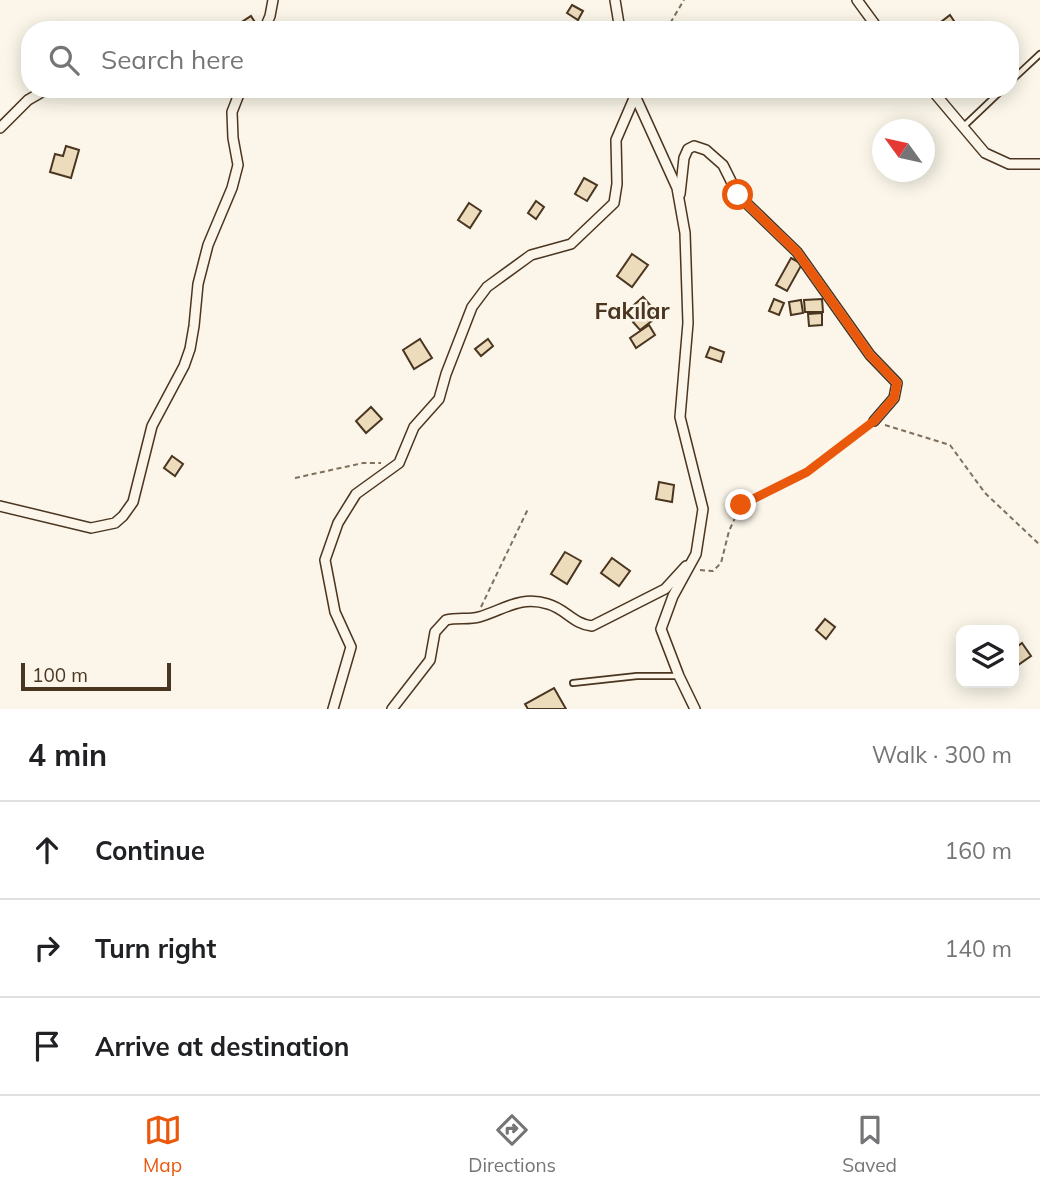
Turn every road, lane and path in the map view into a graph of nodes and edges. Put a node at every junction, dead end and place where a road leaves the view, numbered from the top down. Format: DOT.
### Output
graph roads {
  1 [pos="273,0"];
  2 [pos="615,0"];
  3 [pos="684,0"];
  4 [pos="857,0"];
  5 [pos="268,21"];
  6 [pos="618,21"];
  7 [pos="671,21"];
  8 [pos="872,21"];
  9 [pos="1040,54"];
  10 [pos="1019,74"];
  11 [pos="31,98"];
  12 [pos="237,98"];
  13 [pos="632,98"];
  14 [pos="636,98"];
  15 [pos="939,98"];
  16 [pos="994,98"];
  17 [pos="963,127"];
  18 [pos="0,128"];
  19 [pos="1040,164"];
  20 [pos="680,202"];
  21 [pos="874,421"];
  22 [pos="399,463"];
  23 [pos="295,478"];
  24 [pos="0,506"];
  25 [pos="528,509"];
  26 [pos="1040,545"];
  27 [pos="696,554"];
  28 [pos="688,569"];
  29 [pos="477,618"];
  30 [pos="679,676"];
  31 [pos="573,683"];
  32 [pos="333,709"];
  33 [pos="392,709"];
  34 [pos="695,709"];
  1 -- 5 [label="street"];
  2 -- 6 [label="street"];
  3 -- 7 [label="path"];
  4 -- 8 [label="street"];
  9 -- 10 [label="lane"];
  11 -- 18 [label="street"];
  12 -- 24 [label="street"];
  13 -- 22 [label="street"];
  14 -- 20 [label="street"];
  15 -- 17 [label="street"];
  16 -- 17 [label="lane"];
  17 -- 19 [label="street"];
  20 -- 21 [label="street"];
  20 -- 27 [label="street"];
  21 -- 26 [label="path"];
  21 -- 28 [label="path"];
  22 -- 23 [label="path"];
  22 -- 32 [label="street"];
  25 -- 29 [label="path"];
  27 -- 28 [label="street"];
  27 -- 29 [label="street"];
  28 -- 30 [label="street"];
  29 -- 33 [label="street"];
  30 -- 31 [label="lane"];
  30 -- 34 [label="street"];
}
